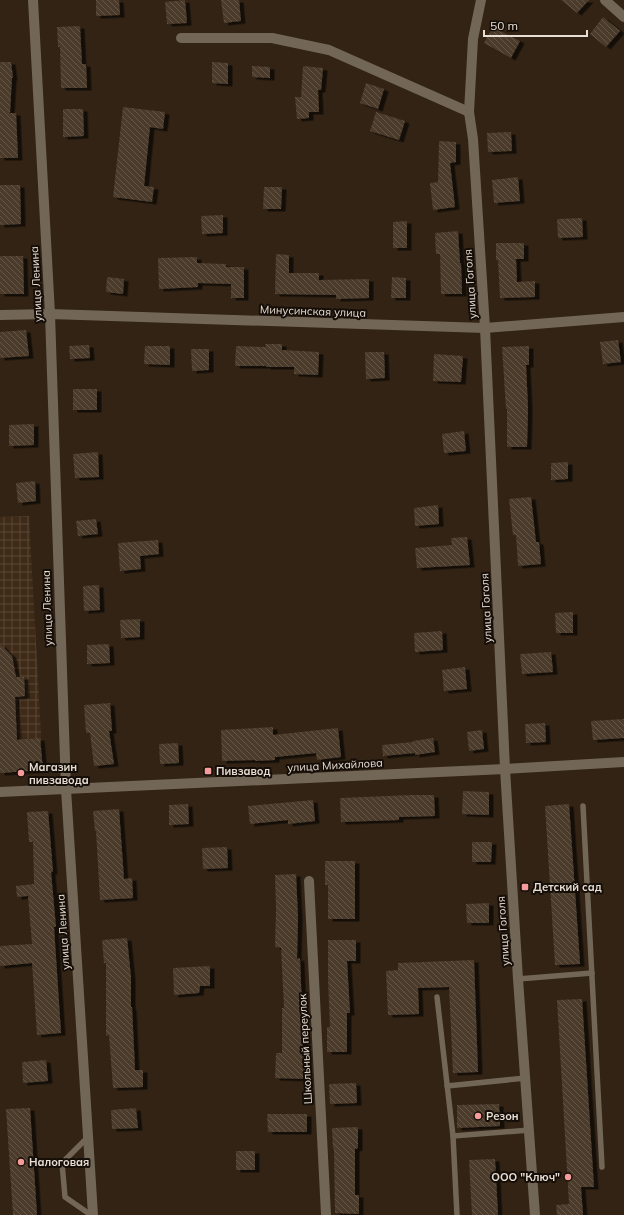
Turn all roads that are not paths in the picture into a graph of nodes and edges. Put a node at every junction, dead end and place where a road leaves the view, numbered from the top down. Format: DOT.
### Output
graph roads {
  1 [pos="33,0"];
  2 [pos="481,0"];
  3 [pos="605,0"];
  4 [pos="624,18"];
  5 [pos="181,38"];
  6 [pos="468,112"];
  7 [pos="50,314"];
  8 [pos="0,315"];
  9 [pos="624,317"];
  10 [pos="485,328"];
  11 [pos="624,762"];
  12 [pos="505,769"];
  13 [pos="66,789"];
  14 [pos="0,792"];
  15 [pos="583,806"];
  16 [pos="309,882"];
  17 [pos="592,973"];
  18 [pos="518,979"];
  19 [pos="437,997"];
  20 [pos="526,1078"];
  21 [pos="447,1086"];
  22 [pos="530,1130"];
  23 [pos="454,1136"];
  24 [pos="88,1137"];
  25 [pos="602,1168"];
  26 [pos="92,1215"];
  27 [pos="326,1215"];
  28 [pos="457,1215"];
  29 [pos="535,1215"];
  1 -- 7 [label="street, улица Ленина"];
  2 -- 6 [label="street, улица Гоголя"];
  3 -- 4 [label="street"];
  5 -- 6 [label="street"];
  6 -- 10 [label="street, улица Гоголя"];
  7 -- 8 [label="street, Минусинская улица"];
  7 -- 10 [label="street, Минусинская улица"];
  7 -- 13 [label="street, улица Ленина"];
  9 -- 10 [label="street, Минусинская улица"];
  10 -- 12 [label="street, улица Гоголя"];
  11 -- 12 [label="street, улица Михайлова"];
  12 -- 13 [label="street, улица Михайлова"];
  12 -- 18 [label="street, улица Гоголя"];
  13 -- 14 [label="street, улица Михайлова"];
  13 -- 24 [label="street, улица Ленина"];
  15 -- 17 [label="lane"];
  16 -- 27 [label="street, Школьный переулок"];
  17 -- 18 [label="lane"];
  17 -- 25 [label="lane"];
  18 -- 20 [label="street, улица Гоголя"];
  19 -- 21 [label="lane"];
  20 -- 21 [label="lane"];
  20 -- 22 [label="street, улица Гоголя"];
  21 -- 23 [label="lane"];
  22 -- 23 [label="lane"];
  22 -- 29 [label="street, улица Гоголя"];
  23 -- 28 [label="lane"];
  24 -- 26 [label="street, улица Ленина"];
  24 -- 26 [label="lane"];
}
